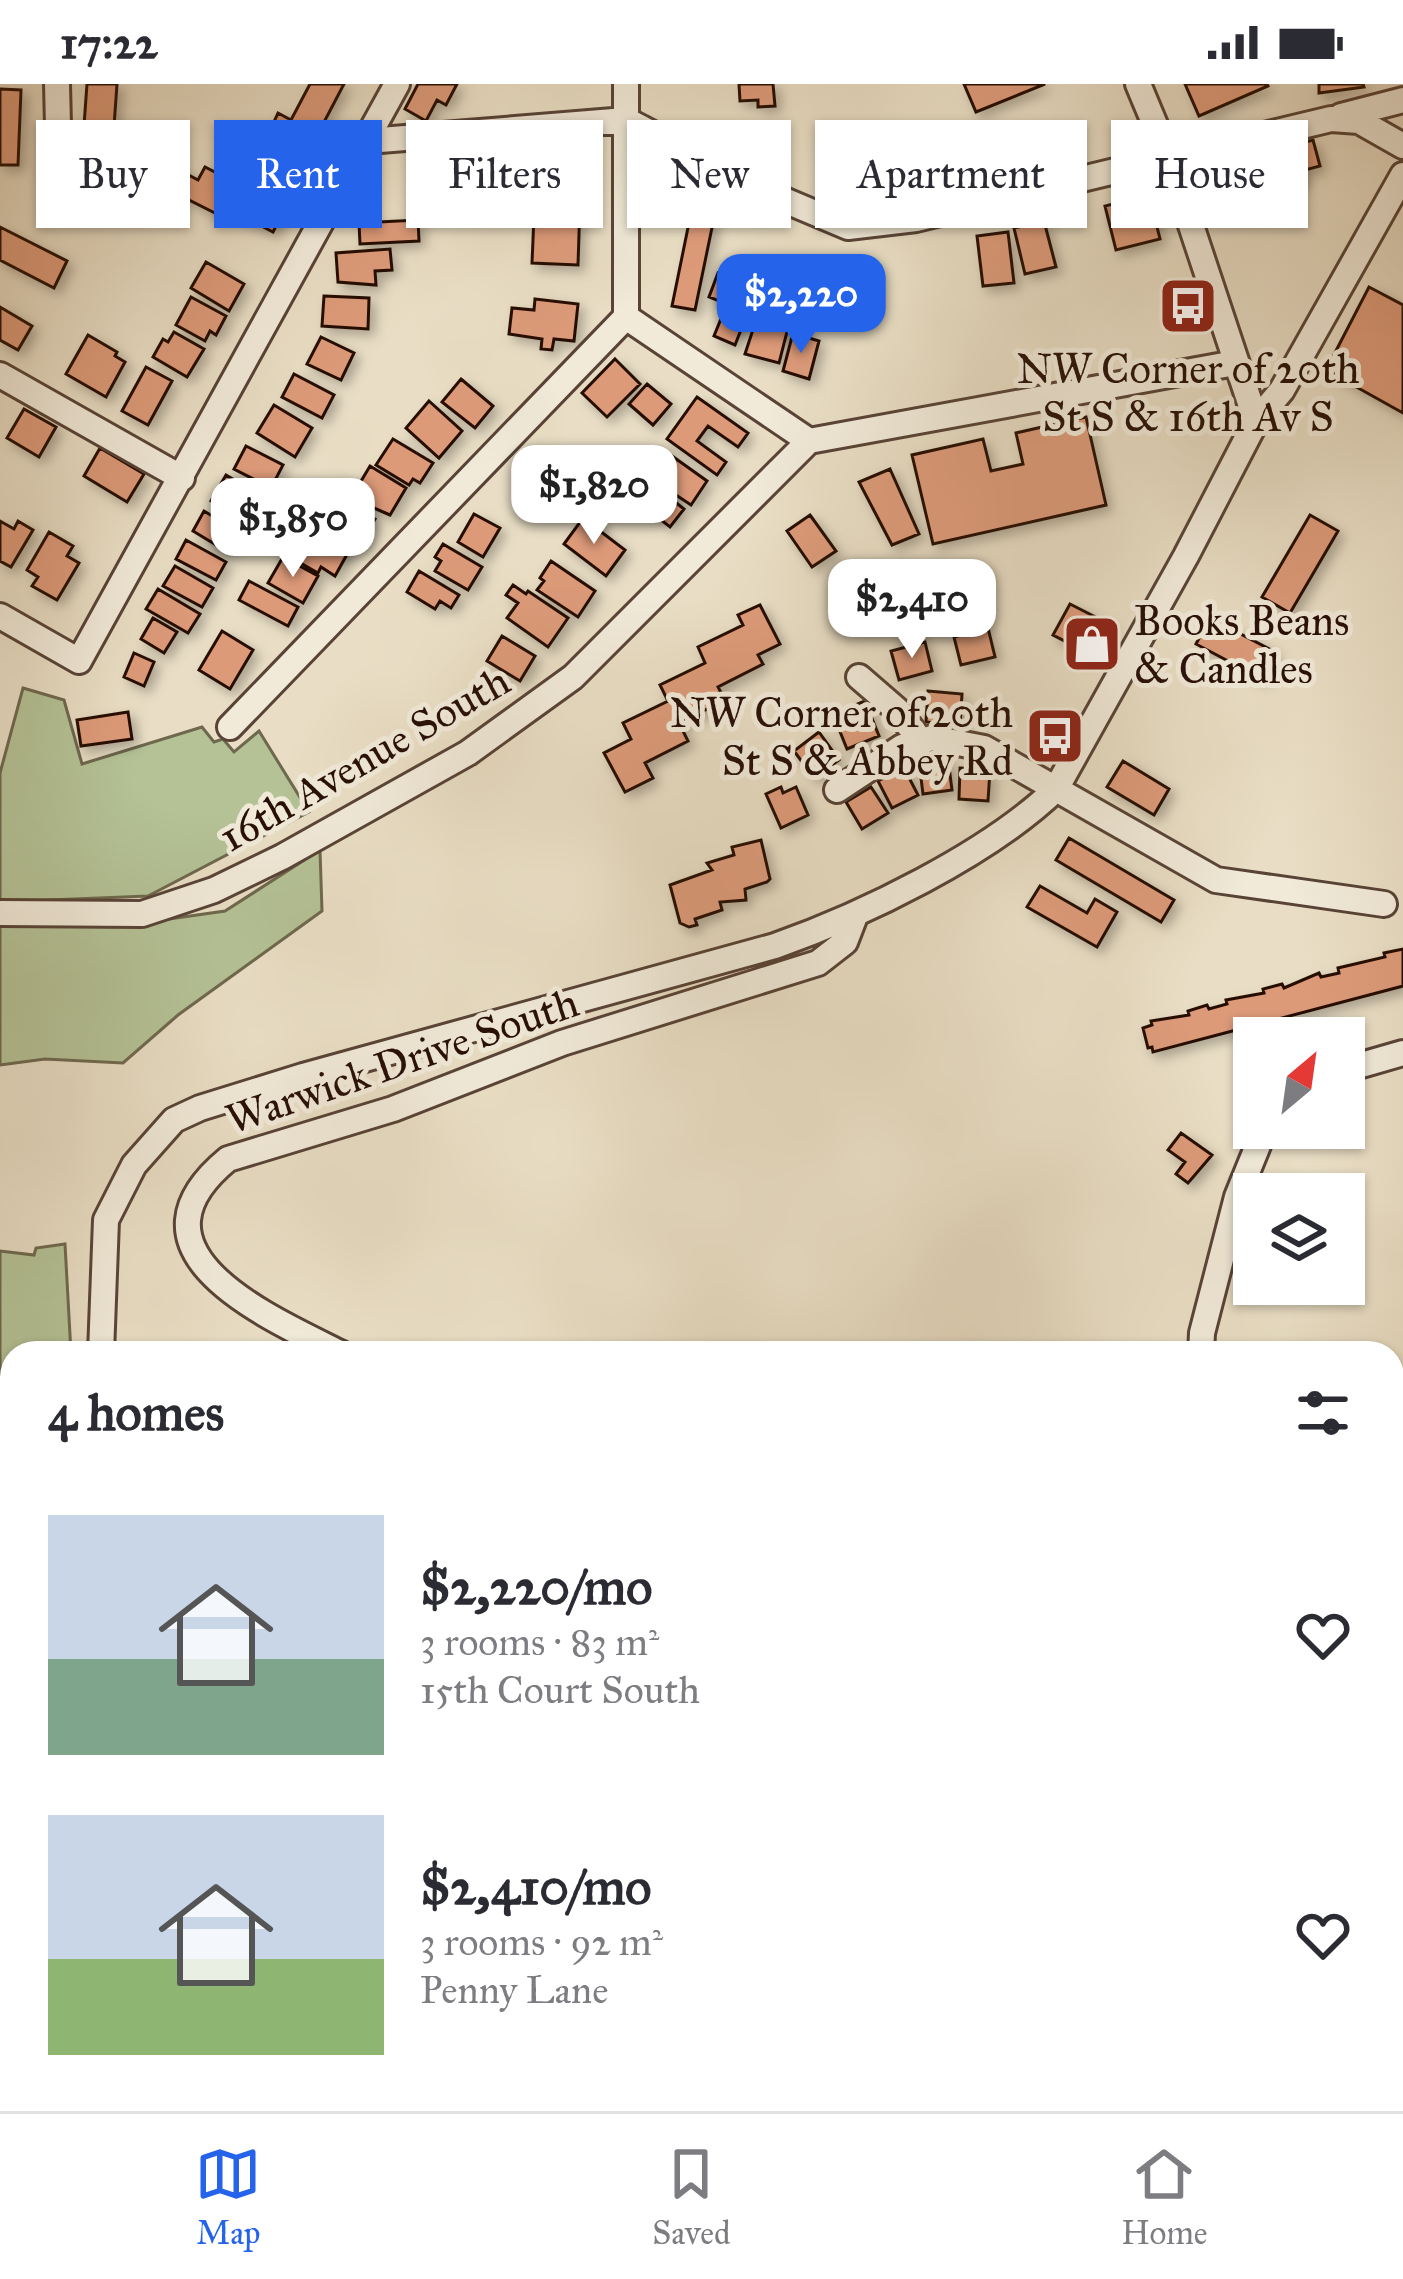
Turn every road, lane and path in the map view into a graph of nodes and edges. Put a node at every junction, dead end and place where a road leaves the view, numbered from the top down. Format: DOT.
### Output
graph roads {
  1 [pos="57,84"];
  2 [pos="397,84"];
  3 [pos="626,84"];
  4 [pos="1138,84"];
  5 [pos="1403,100"];
  6 [pos="1331,118"];
  7 [pos="58,120"];
  8 [pos="379,120"];
  9 [pos="626,120"];
  10 [pos="1153,120"];
  11 [pos="1308,123"];
  12 [pos="382,140"];
  13 [pos="1403,146"];
  14 [pos="1111,170"];
  15 [pos="1403,175"];
  16 [pos="320,228"];
  17 [pos="1191,228"];
  18 [pos="626,317"];
  19 [pos="1235,364"];
  20 [pos="0,376"];
  21 [pos="1256,421"];
  22 [pos="808,441"];
  23 [pos="182,478"];
  24 [pos="0,616"];
  25 [pos="860,677"];
  26 [pos="230,727"];
  27 [pos="921,741"];
  28 [pos="1056,789"];
  29 [pos="837,790"];
  30 [pos="1384,904"];
  31 [pos="0,914"];
  32 [pos="855,916"];
  33 [pos="1403,1053"];
  34 [pos="1365,1064"];
  35 [pos="1256,1149"];
  36 [pos="101,1341"];
  37 [pos="318,1341"];
  38 [pos="1202,1341"];
  1 -- 7 [label="street"];
  2 -- 8 [label="street"];
  3 -- 9 [label="street"];
  4 -- 10 [label="street"];
  5 -- 6 [label="street"];
  6 -- 11 [label="street"];
  6 -- 13 [label="street"];
  9 -- 12 [label="street"];
  9 -- 14 [label="street"];
  9 -- 18 [label="street"];
  15 -- 21 [label="street"];
  16 -- 23 [label="street"];
  17 -- 19 [label="street"];
  18 -- 22 [label="street"];
  18 -- 26 [label="street"];
  19 -- 21 [label="street"];
  19 -- 22 [label="street"];
  20 -- 23 [label="street"];
  21 -- 28 [label="street"];
  22 -- 31 [label="street, 16th Avenue South"];
  23 -- 24 [label="street"];
  25 -- 27 [label="street"];
  27 -- 28 [label="street"];
  27 -- 29 [label="street"];
  28 -- 30 [label="street"];
  28 -- 32 [label="street"];
  32 -- 36 [label="street"];
  32 -- 37 [label="street, Warwick Drive South"];
  33 -- 34 [label="street"];
  35 -- 38 [label="street"];
}
